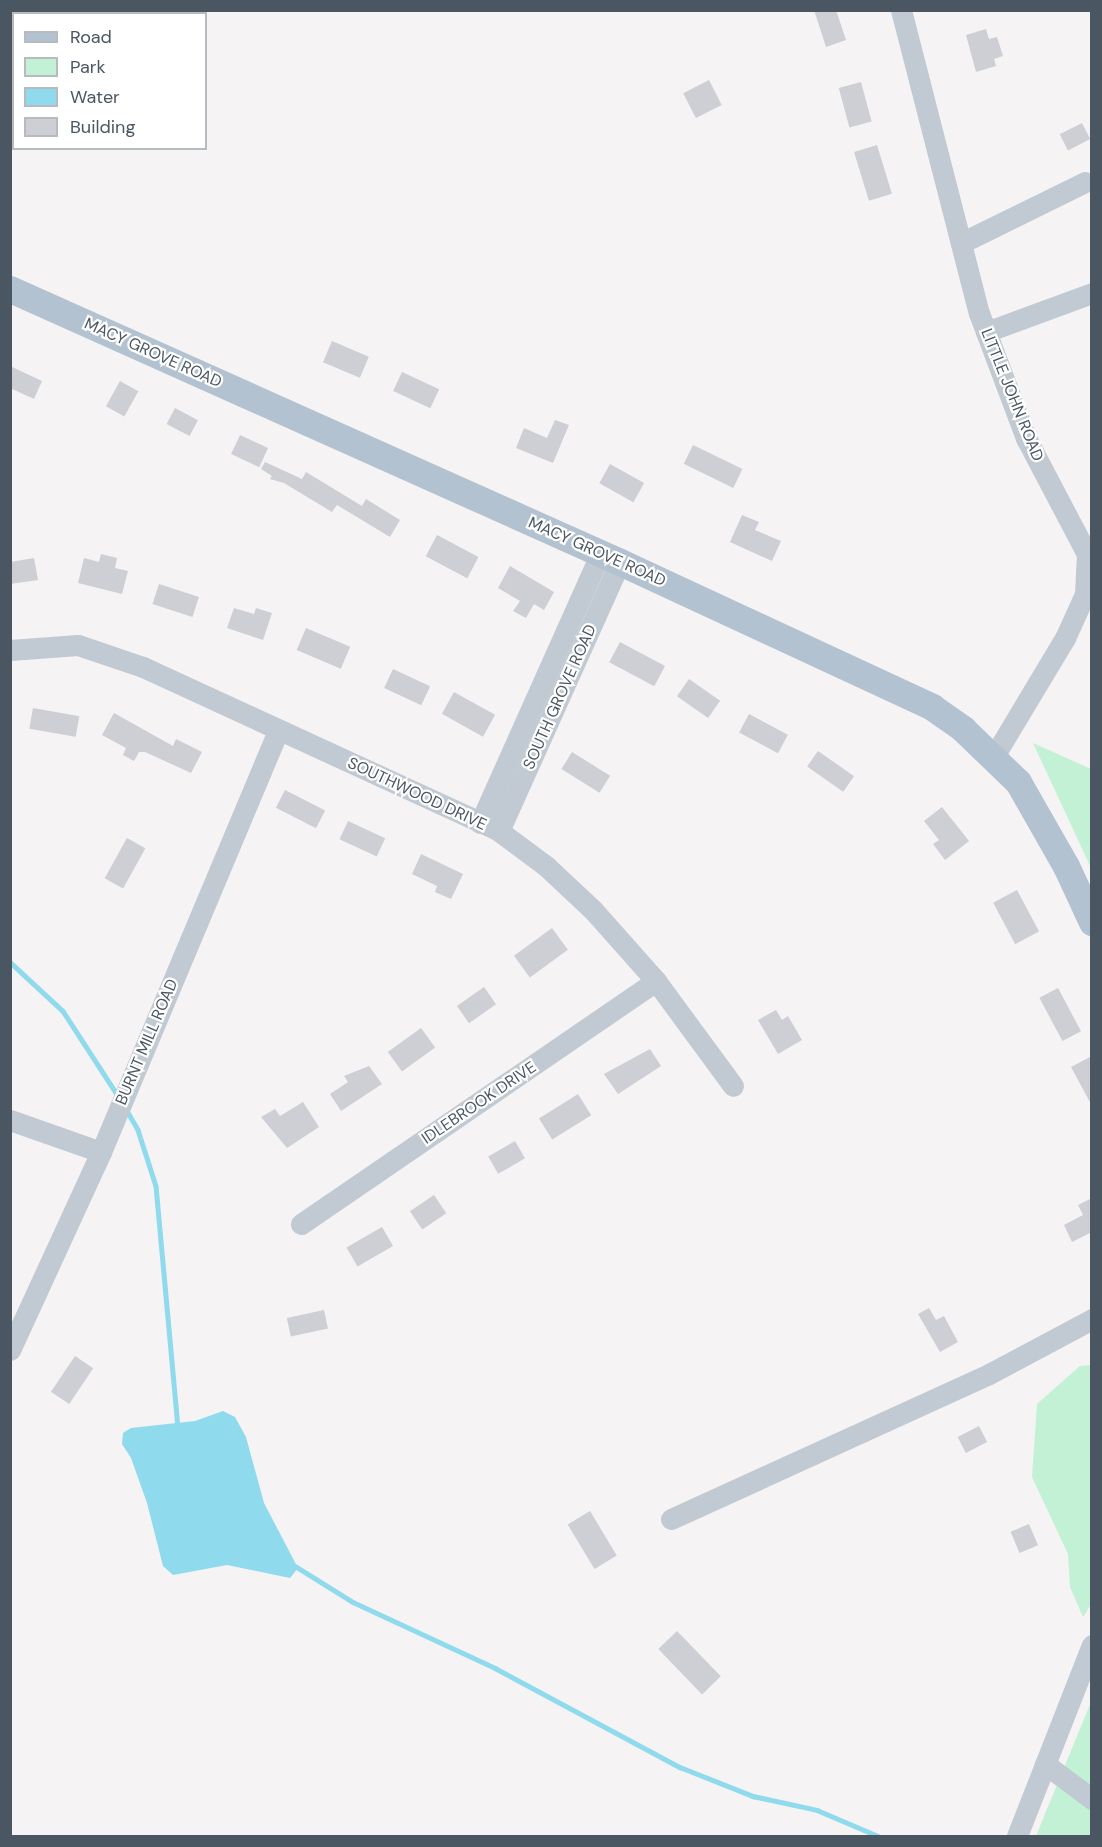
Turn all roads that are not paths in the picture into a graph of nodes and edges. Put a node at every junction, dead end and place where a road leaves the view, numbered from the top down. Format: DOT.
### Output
graph roads {
  1 [pos="901,10"];
  2 [pos="1084,182"];
  3 [pos="961,243"];
  4 [pos="10,290"];
  5 [pos="1092,293"];
  6 [pos="986,332"];
  7 [pos="610,557"];
  8 [pos="10,650"];
  9 [pos="278,730"];
  10 [pos="994,756"];
  11 [pos="490,827"];
  12 [pos="1092,922"];
  13 [pos="656,981"];
  14 [pos="733,1086"];
  15 [pos="10,1120"];
  16 [pos="101,1152"];
  17 [pos="301,1224"];
  18 [pos="1092,1319"];
  19 [pos="10,1350"];
  20 [pos="671,1519"];
  21 [pos="1092,1645"];
  22 [pos="1045,1764"];
  23 [pos="1092,1799"];
  24 [pos="1017,1836"];
  1 -- 3 [label="street, LITTLE JOHN ROAD"];
  2 -- 3 [label="street"];
  3 -- 6 [label="street, LITTLE JOHN ROAD"];
  4 -- 7 [label="main road, MACY GROVE ROAD"];
  5 -- 6 [label="street"];
  6 -- 10 [label="street, LITTLE JOHN ROAD"];
  7 -- 10 [label="main road, MACY GROVE ROAD"];
  7 -- 11 [label="street, SOUTH GROVE ROAD"];
  8 -- 9 [label="street, SOUTHWOOD DRIVE"];
  9 -- 11 [label="street, SOUTHWOOD DRIVE"];
  9 -- 16 [label="street, BURNT MILL ROAD"];
  10 -- 12 [label="main road, MACY GROVE ROAD"];
  11 -- 13 [label="street, SOUTHWOOD DRIVE"];
  13 -- 14 [label="street, SOUTHWOOD DRIVE"];
  13 -- 17 [label="street, IDLEBROOK DRIVE"];
  15 -- 16 [label="street"];
  16 -- 19 [label="street, BURNT MILL ROAD"];
  18 -- 20 [label="street"];
  21 -- 22 [label="street"];
  22 -- 23 [label="street"];
  22 -- 24 [label="street"];
}
